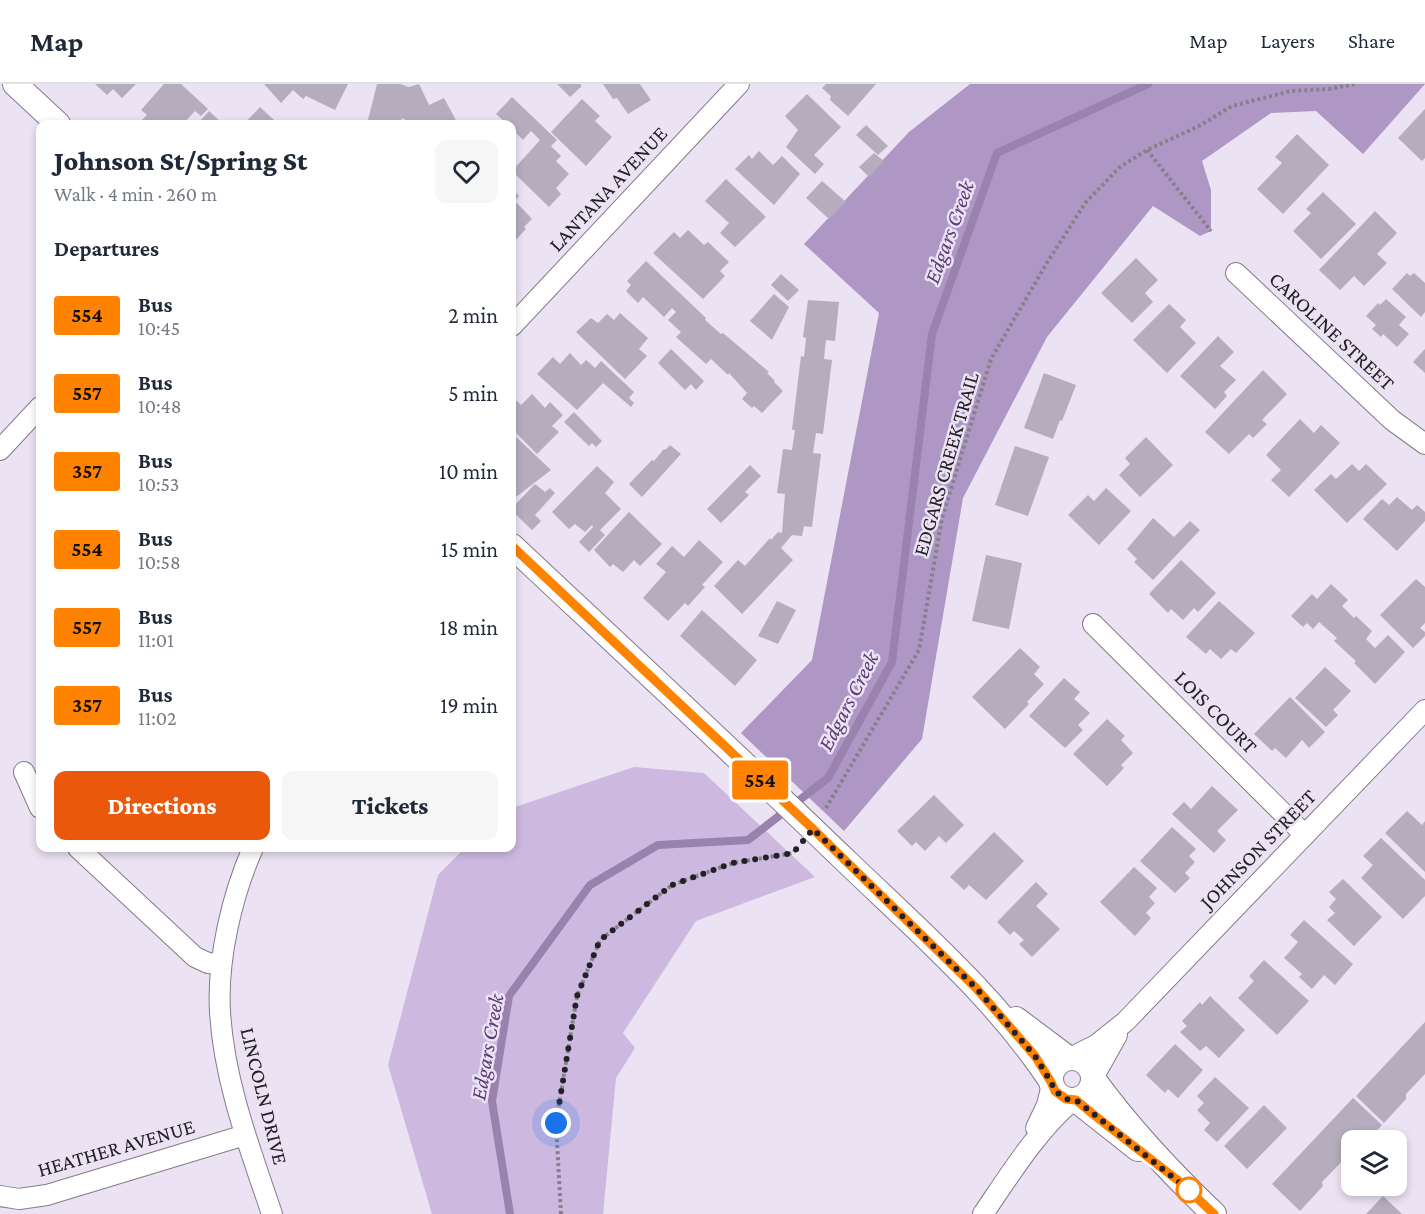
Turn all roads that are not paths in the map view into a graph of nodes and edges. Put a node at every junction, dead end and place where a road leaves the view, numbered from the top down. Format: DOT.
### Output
graph roads {
  1 [pos="15,84"];
  2 [pos="739,84"];
  3 [pos="54,120"];
  4 [pos="1236,273"];
  5 [pos="516,322"];
  6 [pos="36,411"];
  7 [pos="1425,444"];
  8 [pos="0,450"];
  9 [pos="516,550"];
  10 [pos="1093,624"];
  11 [pos="1425,710"];
  12 [pos="24,772"];
  13 [pos="36,799"];
  14 [pos="1305,835"];
  15 [pos="82,852"];
  16 [pos="252,852"];
  17 [pos="221,964"];
  18 [pos="976,988"];
  19 [pos="1125,1022"];
  20 [pos="1070,1057"];
  21 [pos="1094,1078"];
  22 [pos="1051,1083"];
  23 [pos="1075,1100"];
  24 [pos="245,1135"];
  25 [pos="1028,1147"];
  26 [pos="1180,1182"];
  27 [pos="0,1196"];
  28 [pos="272,1214"];
  29 [pos="984,1214"];
  30 [pos="1214,1214"];
  1 -- 3 [label="street"];
  2 -- 5 [label="street, LANTANA AVENUE"];
  4 -- 7 [label="street, CAROLINE STREET"];
  6 -- 8 [label="street"];
  9 -- 18 [label="street"];
  10 -- 14 [label="street, LOIS COURT"];
  11 -- 14 [label="street, JOHNSON STREET"];
  12 -- 13 [label="street"];
  14 -- 19 [label="street, JOHNSON STREET"];
  15 -- 17 [label="street"];
  16 -- 17 [label="street, LINCOLN DRIVE"];
  17 -- 24 [label="street, LINCOLN DRIVE"];
  18 -- 20 [label="street"];
  18 -- 22 [label="street"];
  19 -- 20 [label="street, JOHNSON STREET"];
  19 -- 21 [label="street, JOHNSON STREET"];
  20 -- 21 [label="street"];
  20 -- 22 [label="street"];
  21 -- 23 [label="street"];
  21 -- 26 [label="street"];
  22 -- 23 [label="street"];
  22 -- 25 [label="street"];
  23 -- 25 [label="street"];
  23 -- 26 [label="street"];
  24 -- 27 [label="street, HEATHER AVENUE"];
  24 -- 28 [label="street, LINCOLN DRIVE"];
  25 -- 29 [label="street"];
  26 -- 30 [label="street"];
}
